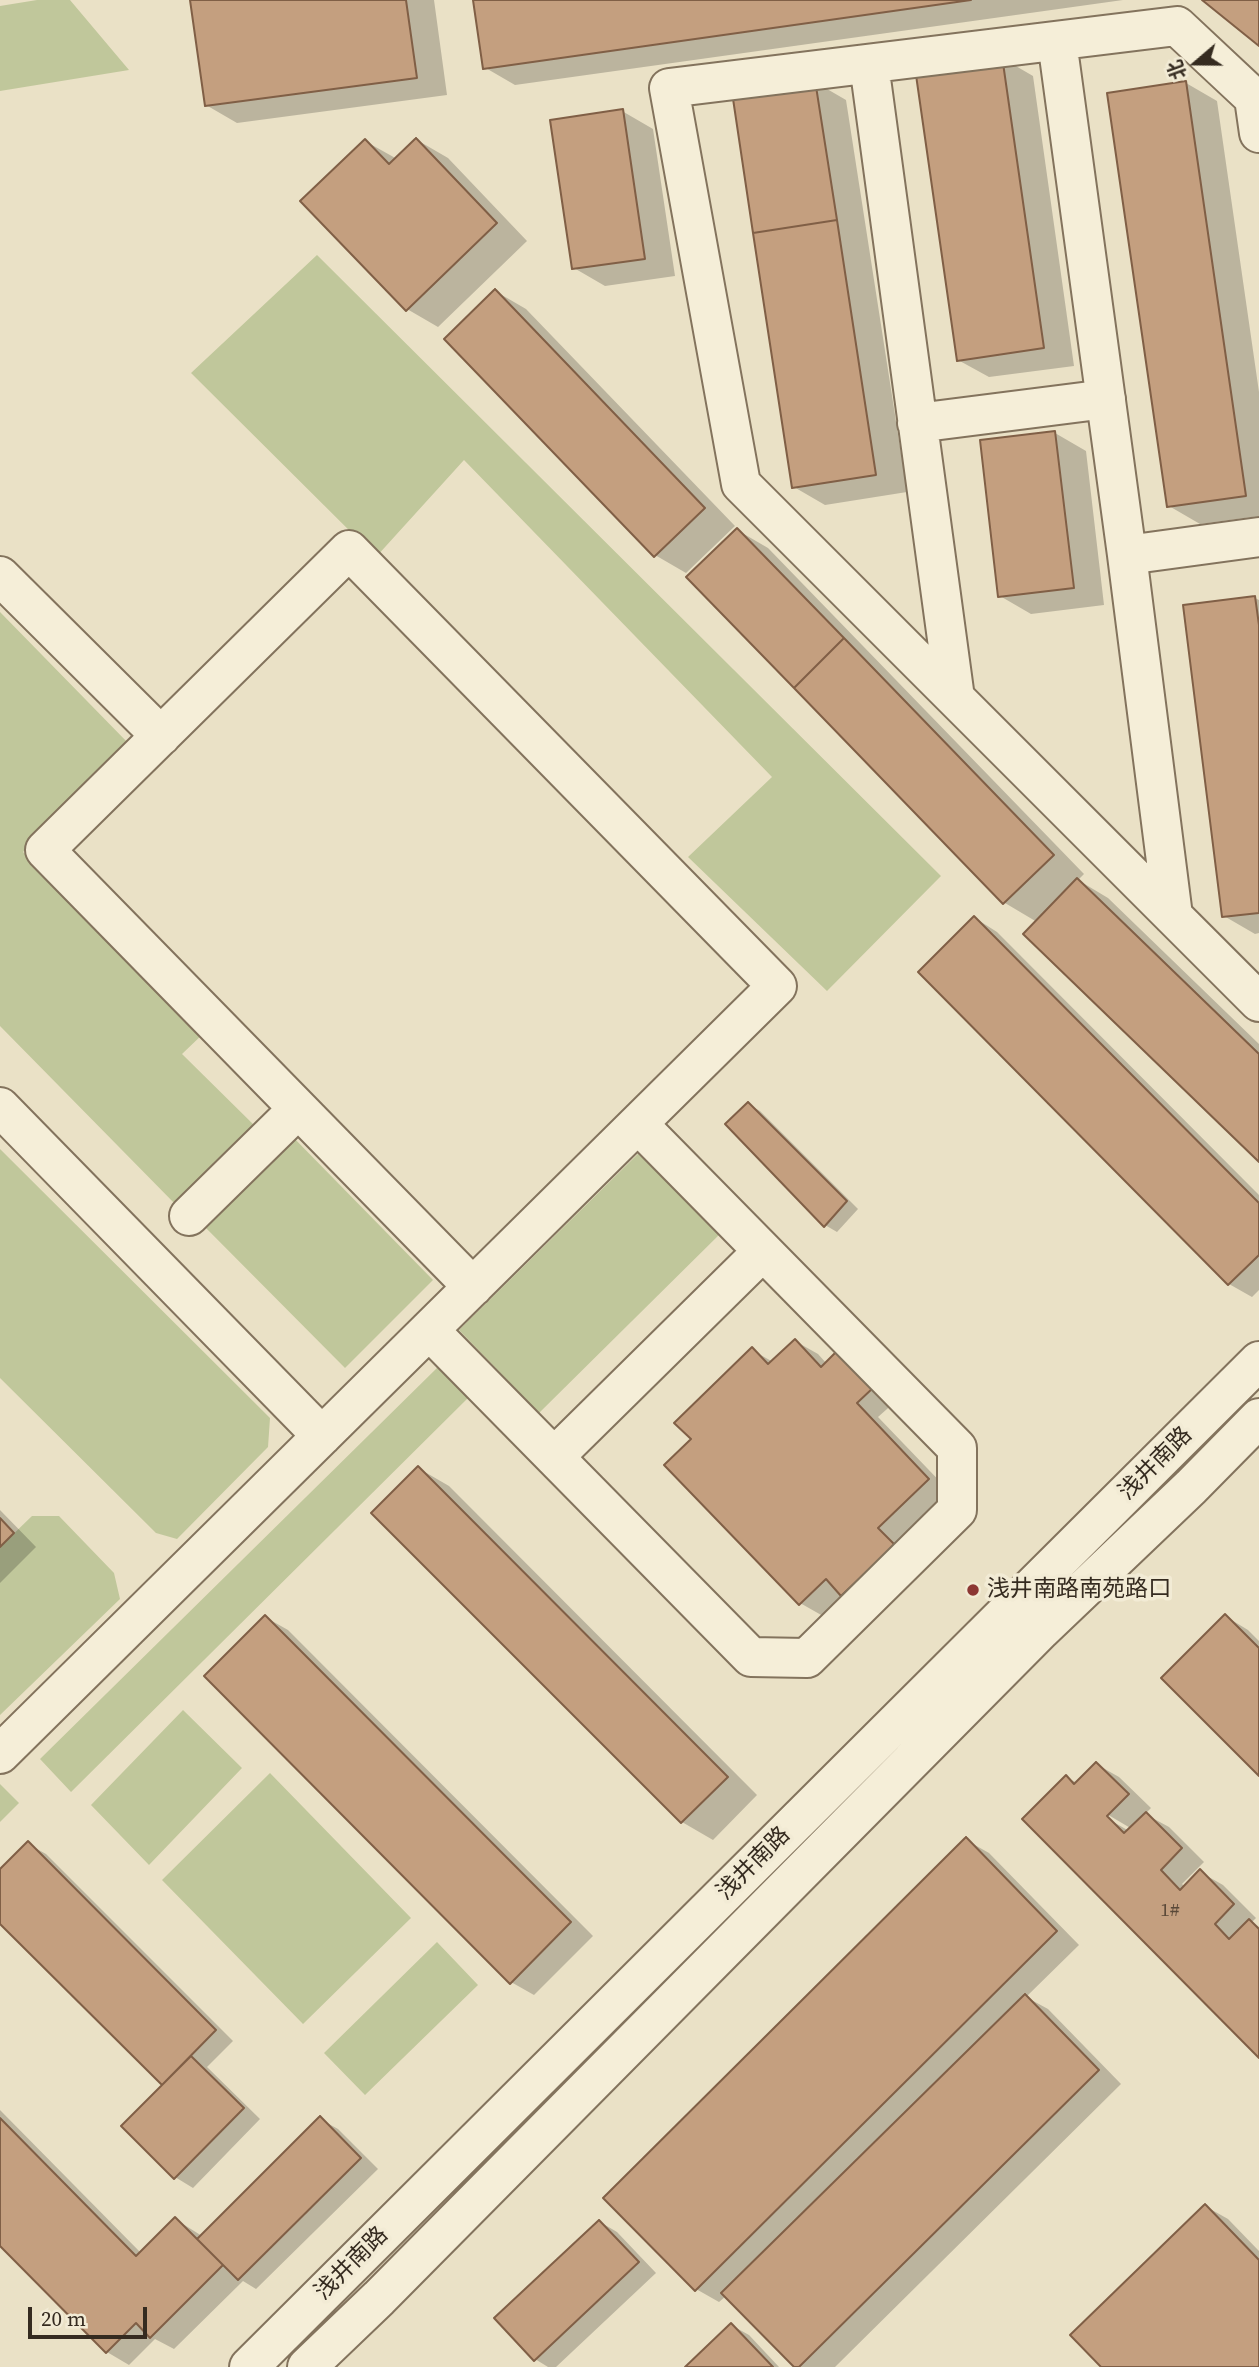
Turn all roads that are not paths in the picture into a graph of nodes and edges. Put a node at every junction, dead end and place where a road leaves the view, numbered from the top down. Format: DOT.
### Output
graph roads {
  1 [pos="1058,41"];
  2 [pos="869,64"];
  3 [pos="1259,133"];
  4 [pos="1106,399"];
  5 [pos="917,424"];
  6 [pos="1259,537"];
  7 [pos="1127,555"];
  8 [pos="0,576"];
  9 [pos="955,698"];
  10 [pos="161,736"];
  11 [pos="1173,916"];
  12 [pos="1259,1002"];
  13 [pos="0,1107"];
  14 [pos="298,1109"];
  15 [pos="638,1124"];
  16 [pos="189,1216"];
  17 [pos="763,1251"];
  18 [pos="473,1287"];
  19 [pos="429,1330"];
  20 [pos="1259,1361"];
  21 [pos="1259,1418"];
  22 [pos="322,1436"];
  23 [pos="1259,1452"];
  24 [pos="554,1457"];
  25 [pos="1191,1487"];
  26 [pos="0,1754"];
  27 [pos="249,2367"];
  28 [pos="307,2367"];
  1 -- 2 [label="street"];
  1 -- 3 [label="street"];
  1 -- 4 [label="street"];
  2 -- 5 [label="street"];
  2 -- 9 [label="street"];
  4 -- 5 [label="street"];
  4 -- 7 [label="street"];
  5 -- 9 [label="street"];
  6 -- 7 [label="street"];
  7 -- 11 [label="street"];
  8 -- 10 [label="street"];
  9 -- 11 [label="street"];
  10 -- 14 [label="street"];
  10 -- 15 [label="street"];
  11 -- 12 [label="street"];
  13 -- 22 [label="street"];
  14 -- 16 [label="street"];
  14 -- 18 [label="street"];
  15 -- 17 [label="street"];
  15 -- 18 [label="street"];
  17 -- 24 [label="street"];
  17 -- 24 [label="street"];
  18 -- 19 [label="street"];
  19 -- 22 [label="street"];
  19 -- 24 [label="street"];
  20 -- 27 [label="street, 浅井南路"];
  21 -- 25 [label="street, 浅井南路"];
  22 -- 26 [label="street"];
  23 -- 25 [label="street"];
  25 -- 28 [label="street, 浅井南路"];
}
